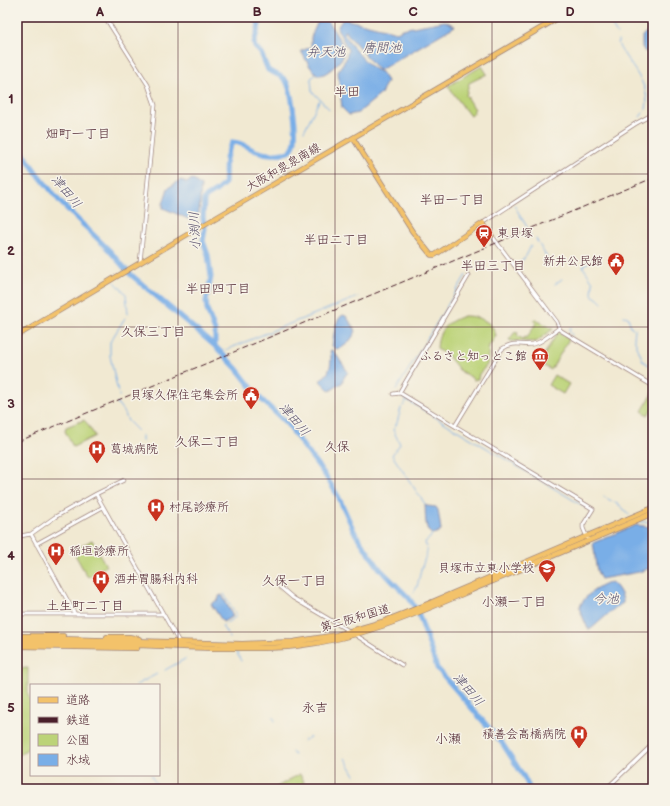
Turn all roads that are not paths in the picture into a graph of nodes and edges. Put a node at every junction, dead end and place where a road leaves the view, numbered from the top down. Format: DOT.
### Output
graph roads {
  1 [pos="105,17"];
  2 [pos="560,17"];
  3 [pos="653,114"];
  4 [pos="353,138"];
  5 [pos="483,223"];
  6 [pos="492,236"];
  7 [pos="140,263"];
  8 [pos="469,275"];
  9 [pos="559,328"];
  10 [pos="17,336"];
  11 [pos="653,386"];
  12 [pos="399,393"];
  13 [pos="393,394"];
  14 [pos="455,426"];
  15 [pos="124,480"];
  16 [pos="96,494"];
  17 [pos="103,507"];
  18 [pos="653,508"];
  19 [pos="653,513"];
  20 [pos="17,534"];
  21 [pos="31,534"];
  22 [pos="588,539"];
  23 [pos="36,544"];
  24 [pos="279,586"];
  25 [pos="17,614"];
  26 [pos="75,614"];
  27 [pos="163,614"];
  28 [pos="406,615"];
  29 [pos="350,632"];
  30 [pos="356,635"];
  31 [pos="17,636"];
  32 [pos="17,640"];
  33 [pos="152,642"];
  34 [pos="179,642"];
  35 [pos="17,643"];
  36 [pos="128,643"];
  37 [pos="17,646"];
  38 [pos="159,646"];
  39 [pos="182,647"];
  40 [pos="402,665"];
  41 [pos="653,744"];
  42 [pos="606,789"];
  1 -- 7 [label="street"];
  2 -- 4 [label="main road, 大阪和泉泉南線"];
  3 -- 5 [label="street"];
  4 -- 5 [label="main road"];
  4 -- 7 [label="main road, 大阪和泉泉南線"];
  5 -- 6 [label="main road"];
  6 -- 9 [label="street"];
  7 -- 10 [label="main road, 大阪和泉泉南線"];
  8 -- 12 [label="street"];
  9 -- 11 [label="street"];
  9 -- 14 [label="street"];
  12 -- 13 [label="street"];
  12 -- 14 [label="street"];
  14 -- 22 [label="street"];
  15 -- 16 [label="street"];
  16 -- 17 [label="street"];
  16 -- 21 [label="street"];
  17 -- 23 [label="street"];
  17 -- 27 [label="street"];
  18 -- 22 [label="highway, 第二阪和国道"];
  19 -- 22 [label="highway, 第二阪和国道"];
  20 -- 21 [label="street"];
  21 -- 23 [label="street"];
  22 -- 28 [label="highway, 第二阪和国道"];
  23 -- 26 [label="street"];
  24 -- 29 [label="street"];
  25 -- 26 [label="street"];
  26 -- 27 [label="street"];
  27 -- 34 [label="street"];
  28 -- 29 [label="highway, 第二阪和国道"];
  28 -- 30 [label="highway, 第二阪和国道"];
  29 -- 30 [label="street"];
  29 -- 34 [label="highway, 第二阪和国道"];
  30 -- 39 [label="highway, 第二阪和国道"];
  30 -- 40 [label="street"];
  31 -- 33 [label="highway"];
  32 -- 36 [label="highway, 第二阪和国道"];
  33 -- 34 [label="highway, 第二阪和国道"];
  33 -- 36 [label="highway, 第二阪和国道"];
  34 -- 39 [label="street"];
  35 -- 36 [label="highway, 第二阪和国道"];
  36 -- 38 [label="highway, 第二阪和国道"];
  37 -- 38 [label="highway"];
  38 -- 39 [label="highway, 第二阪和国道"];
  41 -- 42 [label="street"];
}
